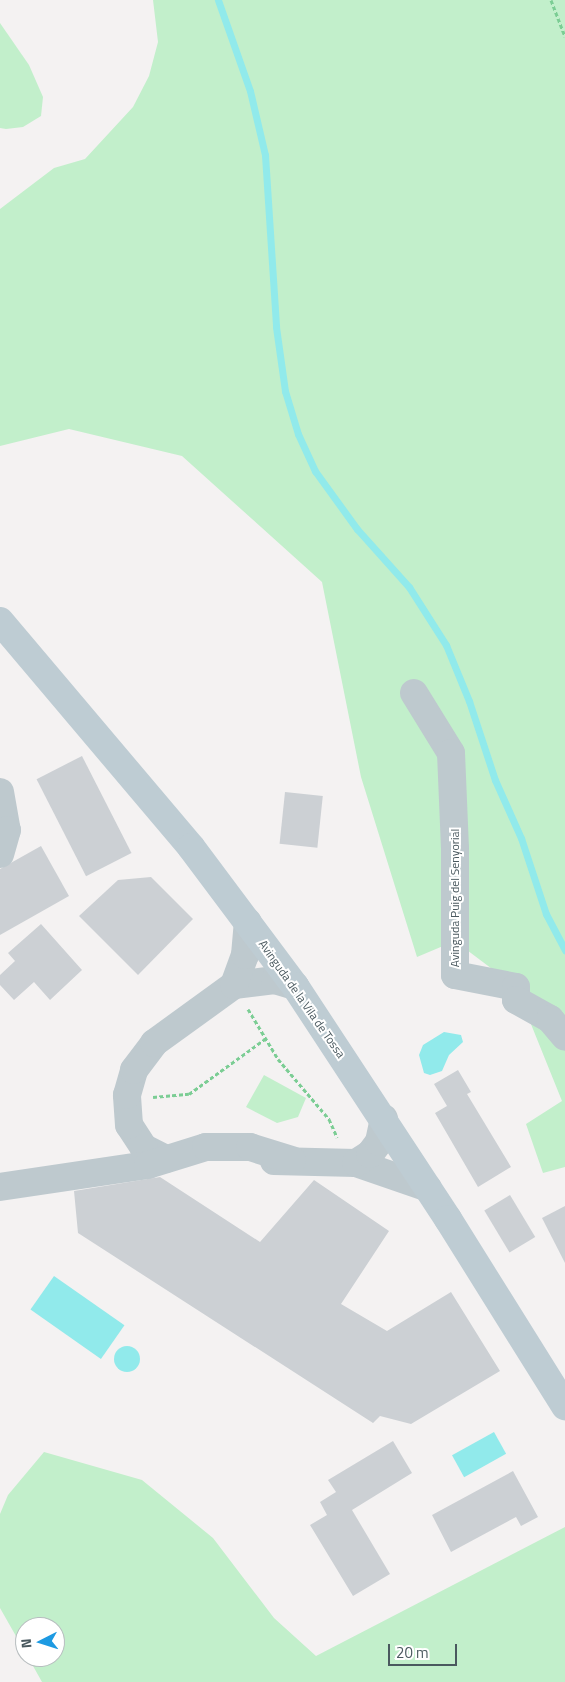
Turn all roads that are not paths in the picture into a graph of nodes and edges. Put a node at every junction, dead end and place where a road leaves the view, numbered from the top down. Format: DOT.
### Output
graph roads {
  1 [pos="0,621"];
  2 [pos="414,694"];
  3 [pos="0,792"];
  4 [pos="0,854"];
  5 [pos="248,922"];
  6 [pos="296,986"];
  7 [pos="240,995"];
  8 [pos="565,1037"];
  9 [pos="384,1120"];
  10 [pos="129,1125"];
  11 [pos="348,1154"];
  12 [pos="172,1158"];
  13 [pos="95,1172"];
  14 [pos="0,1187"];
  15 [pos="428,1188"];
  16 [pos="565,1406"];
  1 -- 5 [label="main road, Avinguda de la Vila de Tossa"];
  2 -- 8 [label="street, Avinguda Puig del Senyorial"];
  3 -- 4 [label="street"];
  5 -- 6 [label="main road, Avinguda de la Vila de Tossa"];
  5 -- 7 [label="street"];
  6 -- 7 [label="street"];
  6 -- 9 [label="main road, Avinguda de la Vila de Tossa"];
  7 -- 10 [label="street"];
  9 -- 11 [label="street"];
  9 -- 15 [label="main road, Avinguda de la Vila de Tossa"];
  10 -- 12 [label="street"];
  10 -- 13 [label="street"];
  11 -- 12 [label="street"];
  11 -- 15 [label="street"];
  12 -- 13 [label="street"];
  13 -- 14 [label="street"];
  15 -- 16 [label="main road, Avinguda de la Vila de Tossa"];
}
